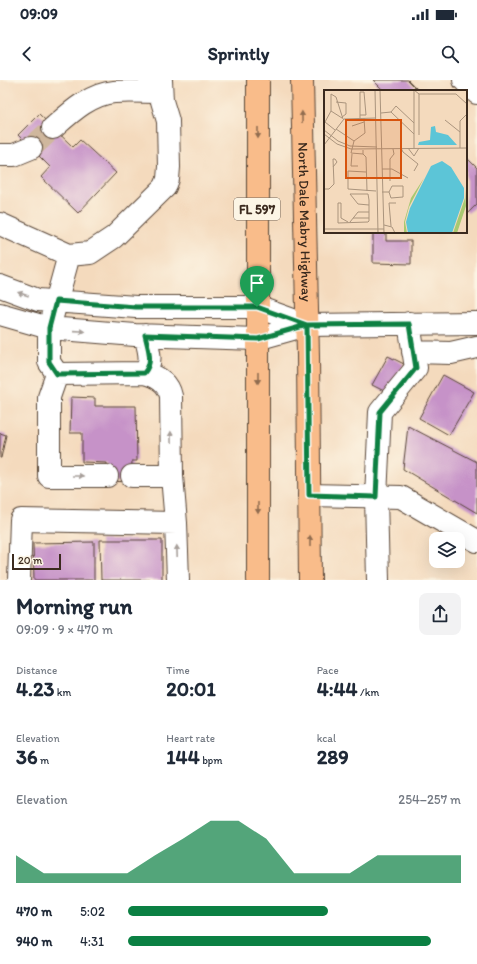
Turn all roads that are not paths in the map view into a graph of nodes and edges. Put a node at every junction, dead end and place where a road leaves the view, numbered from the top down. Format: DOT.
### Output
graph roads {
  1 [pos="258,80"];
  2 [pos="302,80"];
  3 [pos="464,80"];
  4 [pos="161,86"];
  5 [pos="477,93"];
  6 [pos="54,128"];
  7 [pos="30,148"];
  8 [pos="0,155"];
  9 [pos="0,224"];
  10 [pos="70,255"];
  11 [pos="0,286"];
  12 [pos="56,301"];
  13 [pos="257,307"];
  14 [pos="0,314"];
  15 [pos="477,323"];
  16 [pos="409,324"];
  17 [pos="307,325"];
  18 [pos="49,328"];
  19 [pos="145,335"];
  20 [pos="258,339"];
  21 [pos="477,347"];
  22 [pos="413,352"];
  23 [pos="144,373"];
  24 [pos="57,374"];
  25 [pos="107,476"];
  26 [pos="132,476"];
  27 [pos="172,476"];
  28 [pos="309,495"];
  29 [pos="376,497"];
  30 [pos="176,523"];
  31 [pos="477,541"];
  32 [pos="19,580"];
  33 [pos="178,580"];
  34 [pos="258,580"];
  35 [pos="310,580"];
  36 [pos="378,580"];
  1 -- 13 [label="main road, FL 597, one-way"];
  17 -- 2 [label="main road, North Dale Mabry Highway, one-way"];
  3 -- 5 [label="street"];
  4 -- 6 [label="street"];
  4 -- 10 [label="street"];
  7 -- 8 [label="street"];
  9 -- 10 [label="street"];
  10 -- 12 [label="street"];
  12 -- 11 [label="street, one-way"];
  12 -- 13 [label="street"];
  12 -- 18 [label="street"];
  13 -- 17 [label="street"];
  13 -- 20 [label="main road, FL 597"];
  14 -- 18 [label="street"];
  15 -- 16 [label="street"];
  16 -- 17 [label="street"];
  16 -- 22 [label="street"];
  17 -- 20 [label="street"];
  17 -- 28 [label="main road, North Dale Mabry Highway"];
  18 -- 19 [label="street, one-way"];
  18 -- 24 [label="street"];
  19 -- 20 [label="street"];
  19 -- 23 [label="street"];
  20 -- 34 [label="main road, FL 597, one-way"];
  21 -- 22 [label="street"];
  22 -- 29 [label="street"];
  23 -- 24 [label="street"];
  27 -- 23 [label="street, one-way"];
  24 -- 25 [label="street, one-way"];
  26 -- 27 [label="street"];
  27 -- 30 [label="street"];
  28 -- 29 [label="street"];
  35 -- 28 [label="main road, North Dale Mabry Highway, one-way"];
  29 -- 31 [label="street"];
  29 -- 36 [label="street"];
  30 -- 32 [label="street"];
  33 -- 30 [label="street, one-way"];
}
